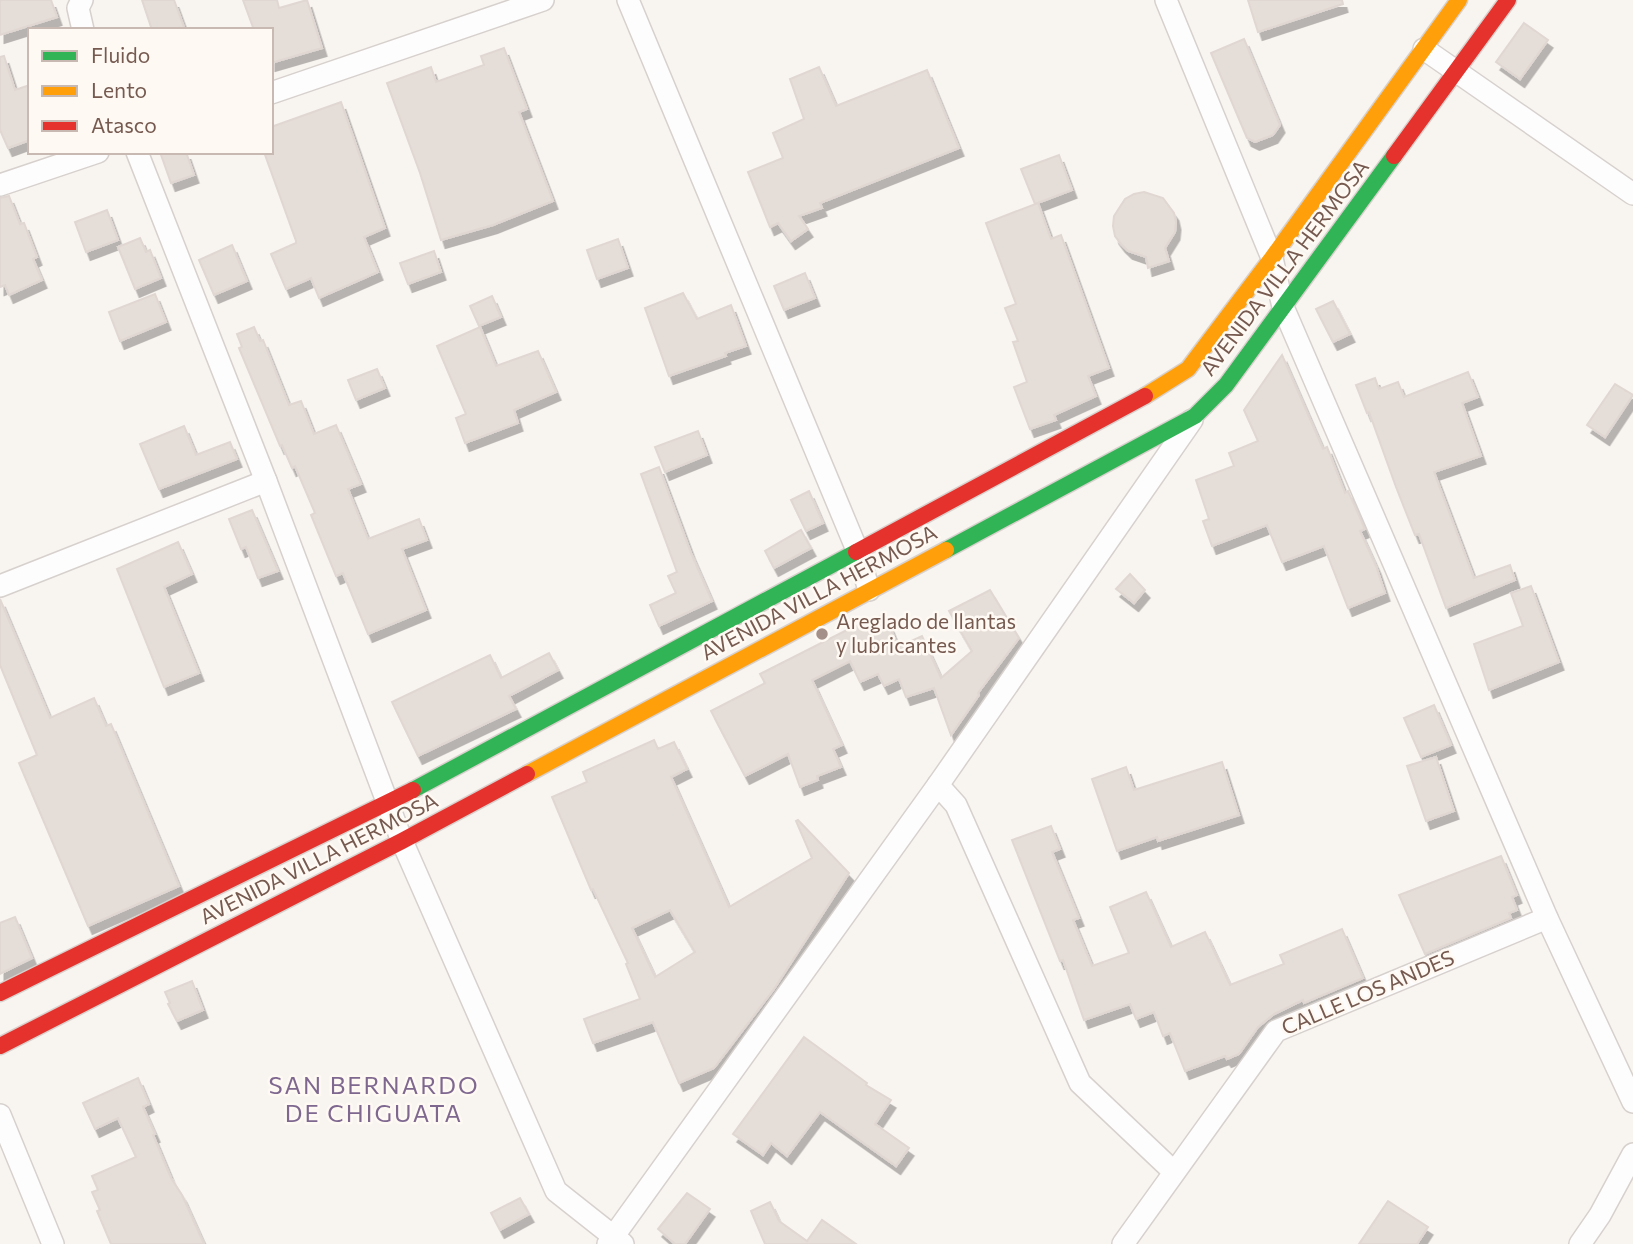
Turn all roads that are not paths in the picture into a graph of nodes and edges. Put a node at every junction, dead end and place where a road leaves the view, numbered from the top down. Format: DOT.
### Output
graph roads {
  1 [pos="82,0"];
  2 [pos="543,0"];
  3 [pos="628,0"];
  4 [pos="1166,0"];
  5 [pos="1459,0"];
  6 [pos="1508,0"];
  7 [pos="83,28"];
  8 [pos="1424,49"];
  9 [pos="1457,71"];
  10 [pos="273,92"];
  11 [pos="92,154"];
  12 [pos="138,154"];
  13 [pos="0,186"];
  14 [pos="1633,194"];
  15 [pos="1272,258"];
  16 [pos="1283,307"];
  17 [pos="1195,416"];
  18 [pos="266,481"];
  19 [pos="857,550"];
  20 [pos="0,586"];
  21 [pos="869,590"];
  22 [pos="938,785"];
  23 [pos="387,804"];
  24 [pos="402,841"];
  25 [pos="1547,918"];
  26 [pos="0,993"];
  27 [pos="0,1046"];
  28 [pos="1633,1102"];
  29 [pos="0,1115"];
  30 [pos="1633,1154"];
  31 [pos="1174,1172"];
  32 [pos="615,1242"];
  33 [pos="53,1244"];
  34 [pos="1123,1244"];
  35 [pos="1580,1244"];
  1 -- 7 [label="street"];
  2 -- 10 [label="street"];
  3 -- 19 [label="street"];
  4 -- 15 [label="street"];
  5 -- 8 [label="street, AVENIDA VILLA HERMOSA"];
  6 -- 9 [label="street, AVENIDA VILLA HERMOSA"];
  8 -- 9 [label="street"];
  8 -- 15 [label="street, AVENIDA VILLA HERMOSA"];
  9 -- 14 [label="street"];
  9 -- 16 [label="street, AVENIDA VILLA HERMOSA"];
  11 -- 13 [label="street"];
  12 -- 18 [label="street"];
  15 -- 16 [label="street"];
  15 -- 19 [label="street, AVENIDA VILLA HERMOSA"];
  16 -- 17 [label="street, AVENIDA VILLA HERMOSA"];
  16 -- 25 [label="street"];
  17 -- 21 [label="street, AVENIDA VILLA HERMOSA"];
  17 -- 22 [label="street"];
  18 -- 20 [label="street"];
  18 -- 23 [label="street"];
  19 -- 21 [label="street"];
  19 -- 23 [label="street, AVENIDA VILLA HERMOSA"];
  21 -- 24 [label="street, AVENIDA VILLA HERMOSA"];
  22 -- 31 [label="street"];
  22 -- 32 [label="street"];
  23 -- 24 [label="street"];
  23 -- 26 [label="street, AVENIDA VILLA HERMOSA"];
  24 -- 27 [label="street, AVENIDA VILLA HERMOSA"];
  24 -- 32 [label="street"];
  25 -- 28 [label="street"];
  25 -- 31 [label="street, CALLE LOS ANDES"];
  29 -- 33 [label="street"];
  30 -- 35 [label="street"];
  31 -- 34 [label="street, CALLE LOS ANDES"];
}
